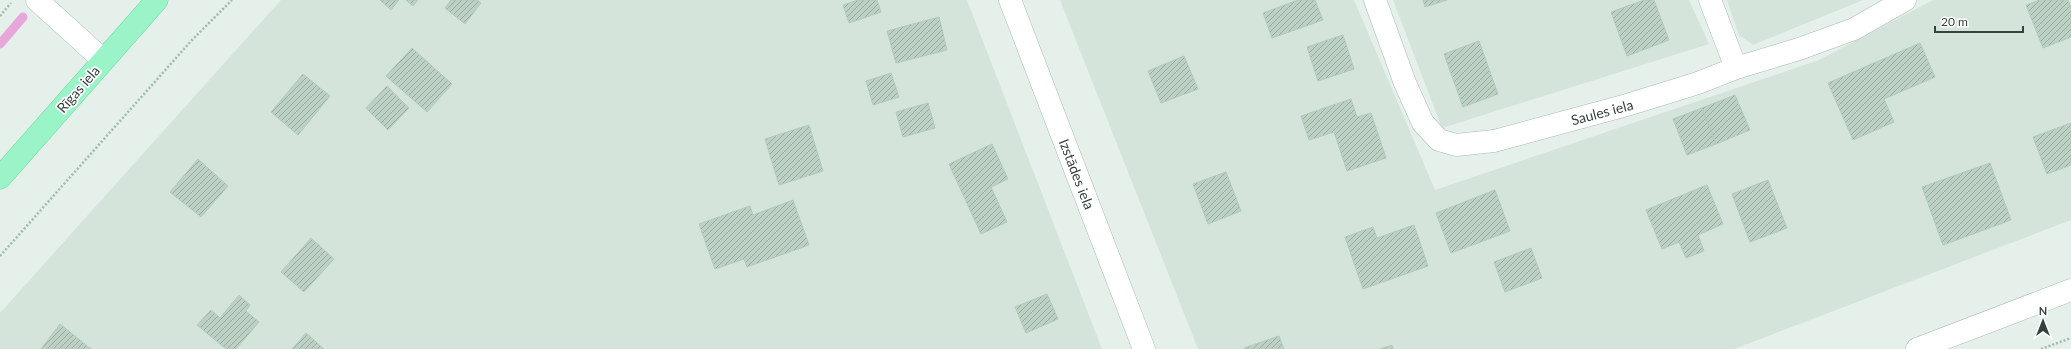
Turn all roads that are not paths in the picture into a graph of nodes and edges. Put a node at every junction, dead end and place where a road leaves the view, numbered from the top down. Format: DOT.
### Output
graph roads {
  1 [pos="38,0"];
  2 [pos="157,0"];
  3 [pos="1010,0"];
  4 [pos="1375,0"];
  5 [pos="1710,0"];
  6 [pos="1905,0"];
  7 [pos="103,60"];
  8 [pos="1736,68"];
  9 [pos="0,178"];
  10 [pos="2071,290"];
  11 [pos="1144,349"];
  12 [pos="1917,349"];
  1 -- 7 [label="street"];
  2 -- 7 [label="main road, Rīgas iela"];
  3 -- 11 [label="street, Izstādes iela"];
  4 -- 8 [label="street, Saules iela"];
  5 -- 8 [label="street"];
  6 -- 8 [label="street, Saules iela"];
  7 -- 9 [label="main road, Rīgas iela"];
  10 -- 12 [label="street"];
}
